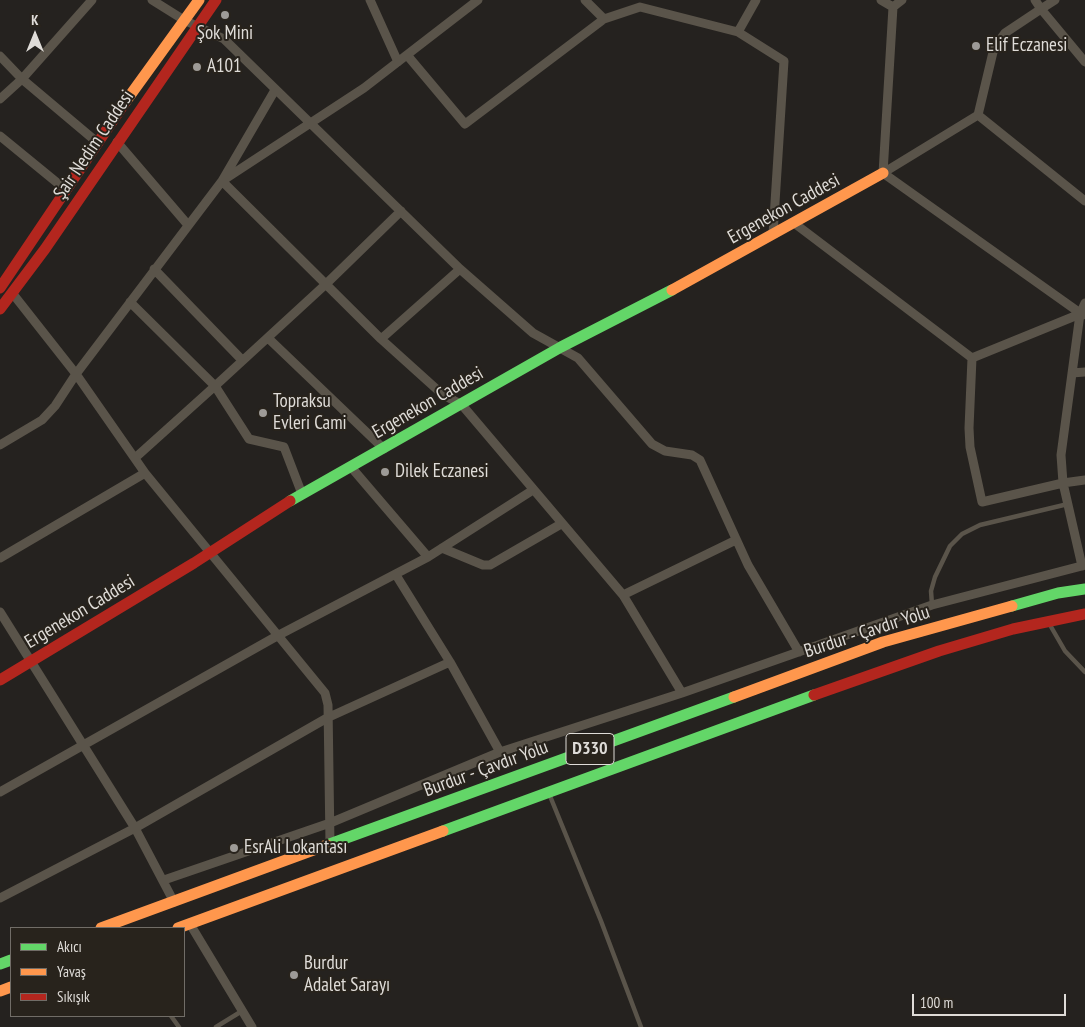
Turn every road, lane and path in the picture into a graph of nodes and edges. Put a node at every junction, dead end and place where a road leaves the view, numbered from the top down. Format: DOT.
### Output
graph roads {
  1 [pos="92,0"];
  2 [pos="152,0"];
  3 [pos="199,0"];
  4 [pos="216,0"];
  5 [pos="370,0"];
  6 [pos="478,0"];
  7 [pos="585,0"];
  8 [pos="756,0"];
  9 [pos="881,0"];
  10 [pos="902,0"];
  11 [pos="1035,0"];
  12 [pos="1055,0"];
  13 [pos="893,7"];
  14 [pos="1041,9"];
  15 [pos="604,19"];
  16 [pos="184,20"];
  17 [pos="198,26"];
  18 [pos="738,32"];
  19 [pos="407,55"];
  20 [pos="0,56"];
  21 [pos="398,62"];
  22 [pos="1085,62"];
  23 [pos="22,79"];
  24 [pos="275,90"];
  25 [pos="0,98"];
  26 [pos="978,115"];
  27 [pos="309,122"];
  28 [pos="0,136"];
  29 [pos="117,142"];
  30 [pos="98,143"];
  31 [pos="884,173"];
  32 [pos="222,181"];
  33 [pos="66,190"];
  34 [pos="1085,201"];
  35 [pos="401,211"];
  36 [pos="794,223"];
  37 [pos="188,225"];
  38 [pos="773,234"];
  39 [pos="154,269"];
  40 [pos="460,269"];
  41 [pos="326,284"];
  42 [pos="0,288"];
  43 [pos="12,294"];
  44 [pos="130,302"];
  45 [pos="1085,303"];
  46 [pos="0,309"];
  47 [pos="1083,315"];
  48 [pos="268,338"];
  49 [pos="381,339"];
  50 [pos="561,347"];
  51 [pos="972,358"];
  52 [pos="242,360"];
  53 [pos="1085,372"];
  54 [pos="1072,373"];
  55 [pos="76,374"];
  56 [pos="215,386"];
  57 [pos="462,406"];
  58 [pos="0,445"];
  59 [pos="384,449"];
  60 [pos="135,458"];
  61 [pos="351,467"];
  62 [pos="146,473"];
  63 [pos="1085,480"];
  64 [pos="1063,483"];
  65 [pos="533,490"];
  66 [pos="302,494"];
  67 [pos="1068,504"];
  68 [pos="561,524"];
  69 [pos="736,540"];
  70 [pos="442,548"];
  71 [pos="211,552"];
  72 [pos="428,557"];
  73 [pos="0,558"];
  74 [pos="1083,566"];
  75 [pos="396,575"];
  76 [pos="1085,589"];
  77 [pos="623,595"];
  78 [pos="932,605"];
  79 [pos="0,612"];
  80 [pos="1085,614"];
  81 [pos="1049,621"];
  82 [pos="277,636"];
  83 [pos="799,652"];
  84 [pos="31,662"];
  85 [pos="450,662"];
  86 [pos="1085,672"];
  87 [pos="0,680"];
  88 [pos="682,693"];
  89 [pos="327,718"];
  90 [pos="85,744"];
  91 [pos="500,752"];
  92 [pos="0,792"];
  93 [pos="548,793"];
  94 [pos="330,823"];
  95 [pos="135,828"];
  96 [pos="330,844"];
  97 [pos="164,880"];
  98 [pos="0,898"];
  99 [pos="174,902"];
  100 [pos="190,924"];
  101 [pos="104,927"];
  102 [pos="181,927"];
  103 [pos="242,1010"];
  104 [pos="216,1027"];
  105 [pos="252,1027"];
  106 [pos="641,1027"];
  1 -- 23 [label="street"];
  2 -- 16 [label="street"];
  3 -- 16 [label="main road"];
  4 -- 17 [label="main road, Şair Nedim Caddesi"];
  5 -- 21 [label="street"];
  6 -- 19 [label="street"];
  7 -- 15 [label="street"];
  8 -- 18 [label="street"];
  9 -- 13 [label="street"];
  10 -- 13 [label="street"];
  11 -- 14 [label="street"];
  12 -- 14 [label="street"];
  13 -- 31 [label="street"];
  14 -- 22 [label="street"];
  14 -- 26 [label="street"];
  15 -- 18 [label="street"];
  15 -- 19 [label="street"];
  16 -- 17 [label="street"];
  16 -- 30 [label="main road"];
  17 -- 24 [label="street"];
  17 -- 29 [label="main road, Şair Nedim Caddesi"];
  18 -- 38 [label="street"];
  19 -- 21 [label="street"];
  20 -- 23 [label="street"];
  21 -- 27 [label="street"];
  23 -- 25 [label="street"];
  23 -- 30 [label="street"];
  24 -- 27 [label="street"];
  24 -- 32 [label="street"];
  26 -- 31 [label="street"];
  26 -- 34 [label="street"];
  27 -- 32 [label="street"];
  27 -- 35 [label="street"];
  28 -- 33 [label="street"];
  29 -- 37 [label="street"];
  29 -- 43 [label="main road, Şair Nedim Caddesi"];
  30 -- 33 [label="main road"];
  31 -- 36 [label="main road, Ergenekon Caddesi"];
  31 -- 47 [label="street"];
  32 -- 37 [label="street"];
  32 -- 41 [label="street"];
  33 -- 42 [label="main road"];
  35 -- 40 [label="street"];
  35 -- 41 [label="street"];
  36 -- 38 [label="main road, Ergenekon Caddesi"];
  36 -- 51 [label="street"];
  37 -- 39 [label="street"];
  38 -- 50 [label="main road, Ergenekon Caddesi"];
  39 -- 44 [label="street"];
  39 -- 52 [label="street"];
  40 -- 49 [label="street"];
  40 -- 50 [label="street"];
  41 -- 48 [label="street"];
  41 -- 49 [label="street"];
  43 -- 46 [label="main road, Şair Nedim Caddesi"];
  43 -- 55 [label="street"];
  44 -- 55 [label="street"];
  44 -- 56 [label="street"];
  45 -- 47 [label="street"];
  47 -- 51 [label="street"];
  47 -- 54 [label="street"];
  48 -- 52 [label="street"];
  48 -- 59 [label="street"];
  49 -- 57 [label="street"];
  50 -- 57 [label="main road, Ergenekon Caddesi"];
  50 -- 69 [label="street"];
  51 -- 64 [label="street"];
  52 -- 56 [label="street"];
  53 -- 54 [label="street"];
  54 -- 64 [label="street"];
  55 -- 58 [label="street"];
  55 -- 60 [label="street"];
  56 -- 60 [label="street"];
  56 -- 66 [label="street"];
  57 -- 59 [label="main road, Ergenekon Caddesi"];
  57 -- 65 [label="street"];
  59 -- 61 [label="main road, Ergenekon Caddesi"];
  60 -- 62 [label="street"];
  61 -- 66 [label="main road, Ergenekon Caddesi"];
  61 -- 72 [label="street"];
  62 -- 71 [label="street"];
  62 -- 73 [label="street"];
  63 -- 64 [label="street"];
  64 -- 67 [label="street"];
  65 -- 68 [label="street"];
  65 -- 70 [label="street"];
  66 -- 71 [label="main road, Ergenekon Caddesi"];
  67 -- 74 [label="street"];
  67 -- 78 [label="lane"];
  68 -- 70 [label="street"];
  68 -- 77 [label="street"];
  69 -- 77 [label="street"];
  69 -- 83 [label="street"];
  70 -- 72 [label="street"];
  71 -- 82 [label="street"];
  71 -- 84 [label="main road, Ergenekon Caddesi"];
  72 -- 75 [label="street"];
  74 -- 78 [label="street"];
  75 -- 82 [label="street"];
  75 -- 85 [label="street"];
  76 -- 96 [label="main road, Burdur - Çavdır Yolu / D330"];
  77 -- 88 [label="street"];
  78 -- 83 [label="street"];
  79 -- 84 [label="street"];
  80 -- 81 [label="main road, D330"];
  81 -- 86 [label="lane"];
  81 -- 93 [label="main road, D330"];
  82 -- 89 [label="street"];
  82 -- 90 [label="street"];
  83 -- 88 [label="street"];
  84 -- 87 [label="main road, Ergenekon Caddesi"];
  84 -- 90 [label="street"];
  85 -- 89 [label="street"];
  85 -- 91 [label="street"];
  88 -- 91 [label="street"];
  89 -- 94 [label="street"];
  89 -- 95 [label="street"];
  90 -- 92 [label="street"];
  90 -- 95 [label="street"];
  91 -- 94 [label="street"];
  93 -- 100 [label="main road, D330"];
  93 -- 106 [label="lane"];
  94 -- 96 [label="street"];
  94 -- 97 [label="street"];
  95 -- 97 [label="street"];
  95 -- 98 [label="street"];
  96 -- 99 [label="main road, Burdur - Çavdır Yolu / D330"];
  97 -- 99 [label="street"];
  99 -- 101 [label="main road, Burdur - Çavdır Yolu / D330"];
  100 -- 102 [label="main road, D330"];
  100 -- 103 [label="street"];
  103 -- 104 [label="lane"];
  103 -- 105 [label="street"];
}
